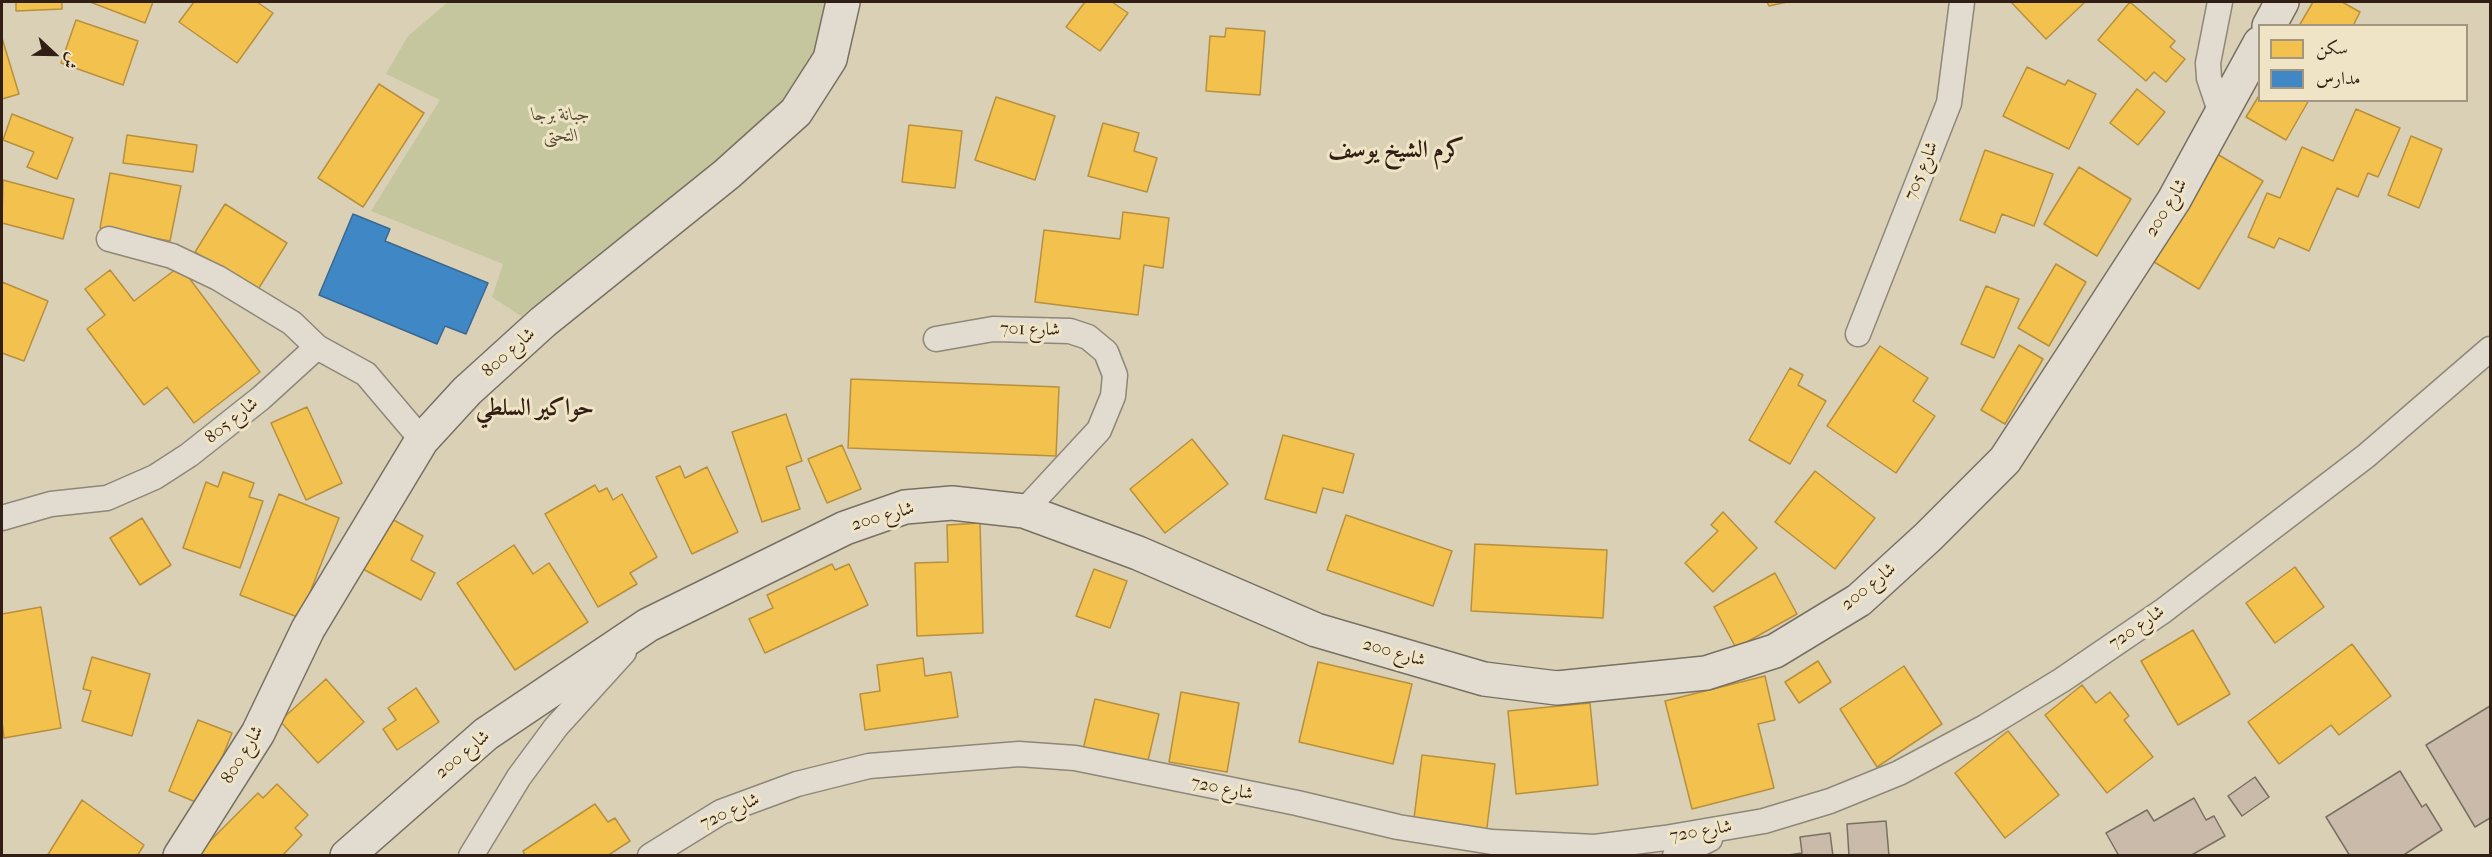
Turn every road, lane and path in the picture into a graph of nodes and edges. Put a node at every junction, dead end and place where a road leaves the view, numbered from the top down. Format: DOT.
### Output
graph roads {
  1 [pos="843,2"];
  2 [pos="1962,2"];
  3 [pos="2220,2"];
  4 [pos="2282,2"];
  5 [pos="2270,24"];
  6 [pos="2258,45"];
  7 [pos="2221,114"];
  8 [pos="109,239"];
  9 [pos="1858,334"];
  10 [pos="936,339"];
  11 [pos="317,347"];
  12 [pos="2490,349"];
  13 [pos="422,440"];
  14 [pos="1024,511"];
  15 [pos="2,518"];
  16 [pos="648,625"];
  17 [pos="1764,821"];
  18 [pos="180,855"];
  19 [pos="347,855"];
  20 [pos="471,855"];
  21 [pos="650,855"];
  22 [pos="1675,855"];
  1 -- 13 [label="main road, شارع 800"];
  2 -- 9 [label="street, شارع 705"];
  3 -- 7 [label="street"];
  4 -- 5 [label="main road"];
  6 -- 7 [label="main road, شارع 200"];
  7 -- 14 [label="main road, شارع 200"];
  8 -- 11 [label="street"];
  10 -- 14 [label="street, شارع 701"];
  11 -- 13 [label="street"];
  11 -- 15 [label="street, شارع 805"];
  12 -- 17 [label="street, شارع 720"];
  13 -- 18 [label="main road, شارع 800"];
  14 -- 16 [label="main road, شارع 200"];
  16 -- 19 [label="main road, شارع 200"];
  16 -- 20 [label="street"];
  17 -- 21 [label="street, شارع 720"];
  17 -- 22 [label="street"];
}
